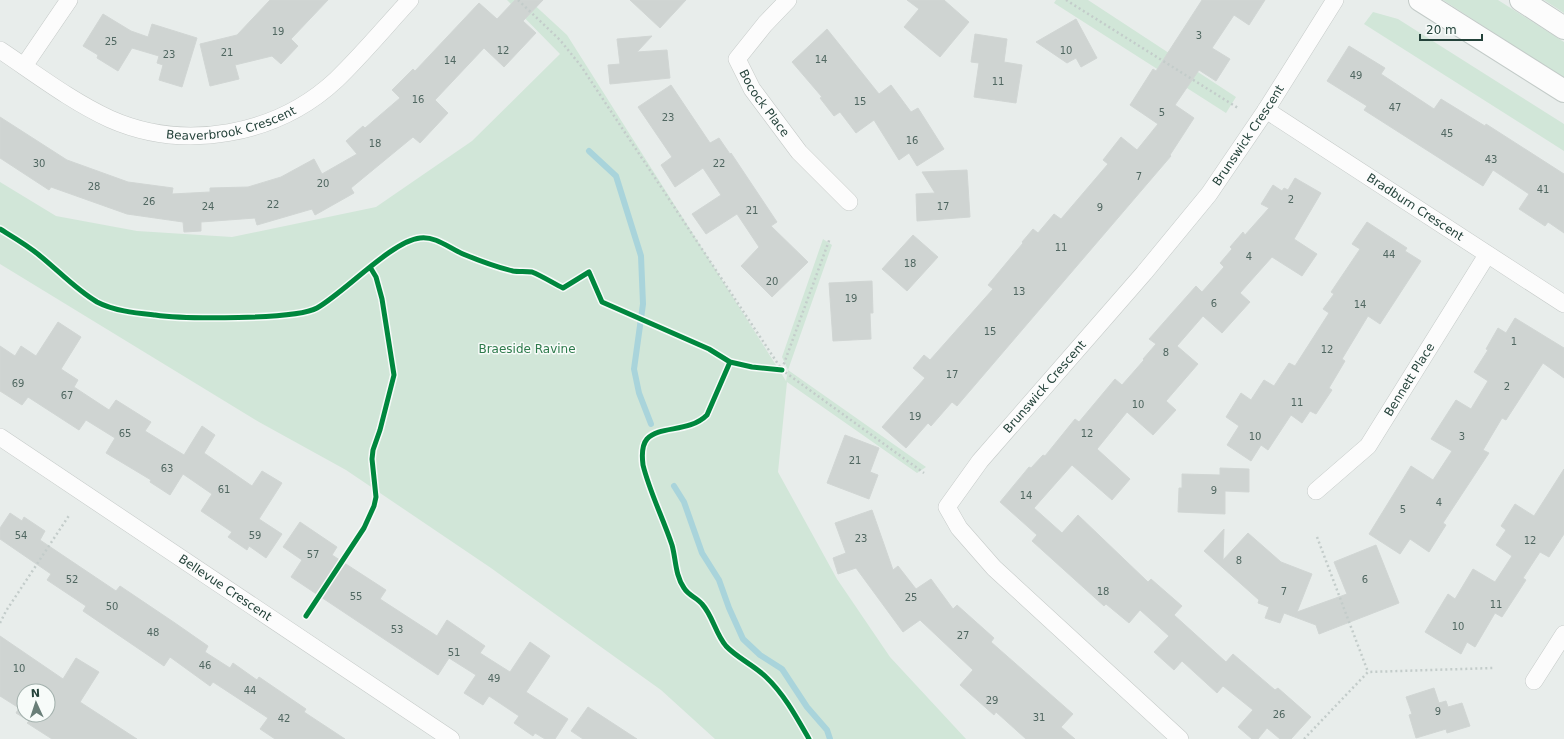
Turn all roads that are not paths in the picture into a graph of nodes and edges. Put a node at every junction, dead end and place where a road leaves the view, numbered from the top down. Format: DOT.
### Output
graph roads {
  1 [pos="69,0"];
  2 [pos="410,0"];
  3 [pos="788,0"];
  4 [pos="1335,0"];
  5 [pos="1420,0"];
  6 [pos="1520,0"];
  7 [pos="1564,28"];
  8 [pos="0,50"];
  9 [pos="24,66"];
  10 [pos="1564,91"];
  11 [pos="1266,110"];
  12 [pos="849,202"];
  13 [pos="1487,255"];
  14 [pos="1564,304"];
  15 [pos="0,437"];
  16 [pos="1316,492"];
  17 [pos="1564,634"];
  18 [pos="1534,681"];
  19 [pos="451,739"];
  20 [pos="1180,739"];
  1 -- 9 [label="street"];
  2 -- 9 [label="street, Beaverbrook Crescent"];
  3 -- 12 [label="street, Bocock Place"];
  4 -- 11 [label="street, Brunswick Crescent"];
  5 -- 10 [label="main road"];
  6 -- 7 [label="main road"];
  8 -- 9 [label="street, Beaverbrook Crescent"];
  11 -- 13 [label="street, Bradburn Crescent"];
  11 -- 20 [label="street, Brunswick Crescent"];
  13 -- 14 [label="street, Bradburn Crescent"];
  13 -- 16 [label="street, Bennett Place"];
  15 -- 19 [label="street, Bellevue Crescent"];
  17 -- 18 [label="street"];
}
